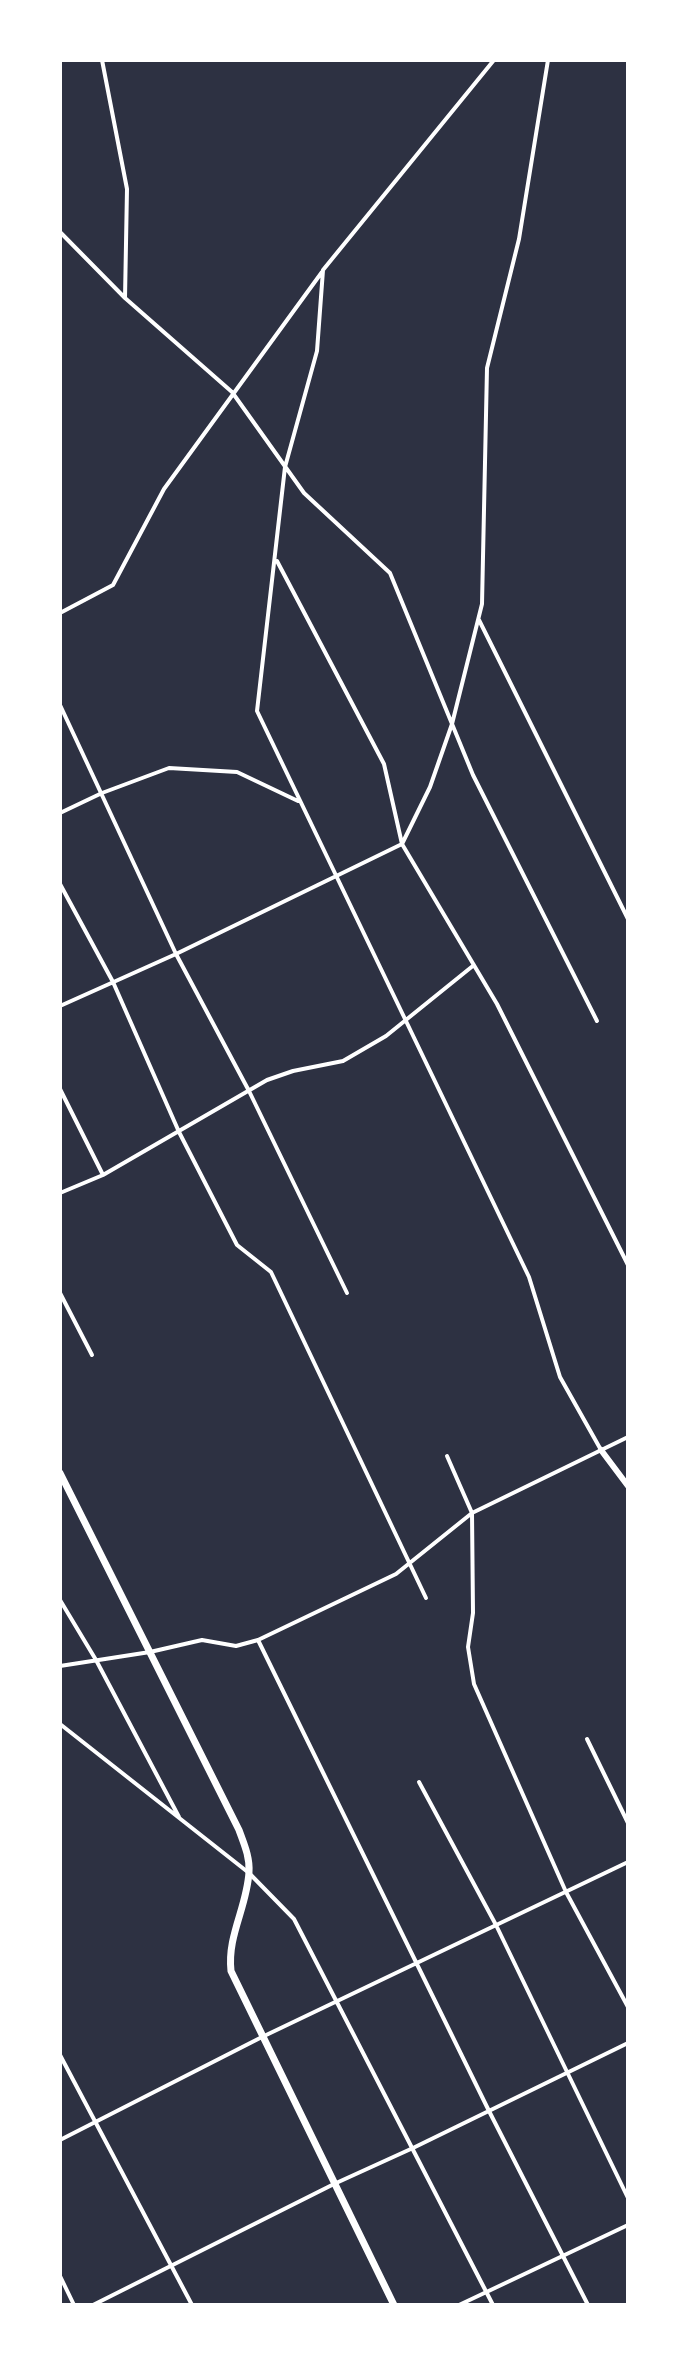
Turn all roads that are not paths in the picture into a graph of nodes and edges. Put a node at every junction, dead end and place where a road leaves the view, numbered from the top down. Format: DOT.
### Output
graph roads {
  1 [pos="102,60"];
  2 [pos="494,60"];
  3 [pos="548,60"];
  4 [pos="60,232"];
  5 [pos="323,270"];
  6 [pos="125,298"];
  7 [pos="232,392"];
  8 [pos="285,467"];
  9 [pos="276,558"];
  10 [pos="60,613"];
  11 [pos="478,618"];
  12 [pos="60,705"];
  13 [pos="452,724"];
  14 [pos="102,793"];
  15 [pos="300,802"];
  16 [pos="60,813"];
  17 [pos="402,844"];
  18 [pos="335,876"];
  19 [pos="60,884"];
  20 [pos="628,919"];
  21 [pos="176,954"];
  22 [pos="474,965"];
  23 [pos="113,982"];
  24 [pos="60,1006"];
  25 [pos="405,1021"];
  26 [pos="597,1021"];
  27 [pos="60,1089"];
  28 [pos="249,1091"];
  29 [pos="179,1132"];
  30 [pos="103,1175"];
  31 [pos="60,1193"];
  32 [pos="628,1265"];
  33 [pos="60,1293"];
  34 [pos="347,1293"];
  35 [pos="92,1355"];
  36 [pos="628,1437"];
  37 [pos="601,1450"];
  38 [pos="447,1456"];
  39 [pos="60,1473"];
  40 [pos="628,1486"];
  41 [pos="472,1513"];
  42 [pos="410,1563"];
  43 [pos="426,1598"];
  44 [pos="60,1600"];
  45 [pos="258,1640"];
  46 [pos="150,1652"];
  47 [pos="96,1660"];
  48 [pos="60,1666"];
  49 [pos="60,1724"];
  50 [pos="587,1739"];
  51 [pos="419,1782"];
  52 [pos="180,1819"];
  53 [pos="628,1823"];
  54 [pos="628,1862"];
  55 [pos="249,1873"];
  56 [pos="566,1892"];
  57 [pos="496,1925"];
  58 [pos="418,1963"];
  59 [pos="337,2001"];
  60 [pos="628,2007"];
  61 [pos="262,2037"];
  62 [pos="628,2043"];
  63 [pos="60,2055"];
  64 [pos="566,2074"];
  65 [pos="489,2111"];
  66 [pos="96,2123"];
  67 [pos="60,2140"];
  68 [pos="413,2148"];
  69 [pos="334,2184"];
  70 [pos="628,2198"];
  71 [pos="628,2225"];
  72 [pos="562,2257"];
  73 [pos="172,2266"];
  74 [pos="60,2276"];
  75 [pos="487,2293"];
  76 [pos="74,2305"];
  77 [pos="93,2305"];
  78 [pos="192,2305"];
  79 [pos="394,2305"];
  80 [pos="459,2305"];
  81 [pos="493,2305"];
  82 [pos="588,2305"];
  1 -- 6 [label="street"];
  2 -- 5 [label="street"];
  3 -- 11 [label="street"];
  4 -- 6 [label="street"];
  5 -- 7 [label="street"];
  5 -- 8 [label="street"];
  6 -- 7 [label="street"];
  7 -- 8 [label="street"];
  7 -- 10 [label="street"];
  8 -- 9 [label="street"];
  8 -- 13 [label="street"];
  9 -- 15 [label="street"];
  9 -- 17 [label="street"];
  11 -- 13 [label="street"];
  11 -- 20 [label="street"];
  12 -- 14 [label="street"];
  13 -- 17 [label="street"];
  13 -- 26 [label="street"];
  14 -- 15 [label="street"];
  14 -- 16 [label="street"];
  14 -- 21 [label="street"];
  15 -- 18 [label="street"];
  17 -- 18 [label="street"];
  17 -- 22 [label="street"];
  18 -- 21 [label="street"];
  18 -- 25 [label="street"];
  19 -- 23 [label="street"];
  21 -- 23 [label="street"];
  21 -- 28 [label="street"];
  22 -- 25 [label="street"];
  22 -- 32 [label="street"];
  23 -- 24 [label="street"];
  23 -- 29 [label="street"];
  25 -- 28 [label="street"];
  25 -- 37 [label="street"];
  27 -- 30 [label="street"];
  28 -- 29 [label="street"];
  28 -- 34 [label="street"];
  29 -- 30 [label="street"];
  29 -- 42 [label="street"];
  30 -- 31 [label="street"];
  33 -- 35 [label="street"];
  36 -- 37 [label="street"];
  37 -- 40 [label="street"];
  37 -- 41 [label="street"];
  38 -- 41 [label="street"];
  39 -- 46 [label="main road"];
  41 -- 42 [label="street"];
  41 -- 56 [label="street"];
  42 -- 43 [label="street"];
  42 -- 45 [label="street"];
  44 -- 47 [label="street"];
  45 -- 46 [label="street"];
  45 -- 58 [label="street"];
  46 -- 47 [label="street"];
  46 -- 55 [label="main road"];
  47 -- 48 [label="street"];
  47 -- 52 [label="street"];
  49 -- 52 [label="street"];
  50 -- 53 [label="street"];
  51 -- 57 [label="street"];
  52 -- 55 [label="street"];
  54 -- 56 [label="street"];
  55 -- 59 [label="street"];
  55 -- 61 [label="main road"];
  56 -- 57 [label="street"];
  56 -- 60 [label="street"];
  57 -- 58 [label="street"];
  57 -- 64 [label="street"];
  58 -- 59 [label="street"];
  58 -- 65 [label="street"];
  59 -- 61 [label="street"];
  59 -- 68 [label="street"];
  61 -- 66 [label="street"];
  61 -- 69 [label="main road"];
  62 -- 64 [label="street"];
  63 -- 66 [label="street"];
  64 -- 65 [label="street"];
  64 -- 70 [label="street"];
  65 -- 68 [label="street"];
  65 -- 72 [label="street"];
  66 -- 67 [label="street"];
  66 -- 73 [label="street"];
  68 -- 69 [label="street"];
  68 -- 75 [label="street"];
  69 -- 73 [label="street"];
  69 -- 79 [label="main road"];
  71 -- 72 [label="street"];
  72 -- 75 [label="street"];
  72 -- 82 [label="street"];
  73 -- 77 [label="street"];
  73 -- 78 [label="street"];
  74 -- 76 [label="street"];
  75 -- 80 [label="street"];
  75 -- 81 [label="street"];
}
